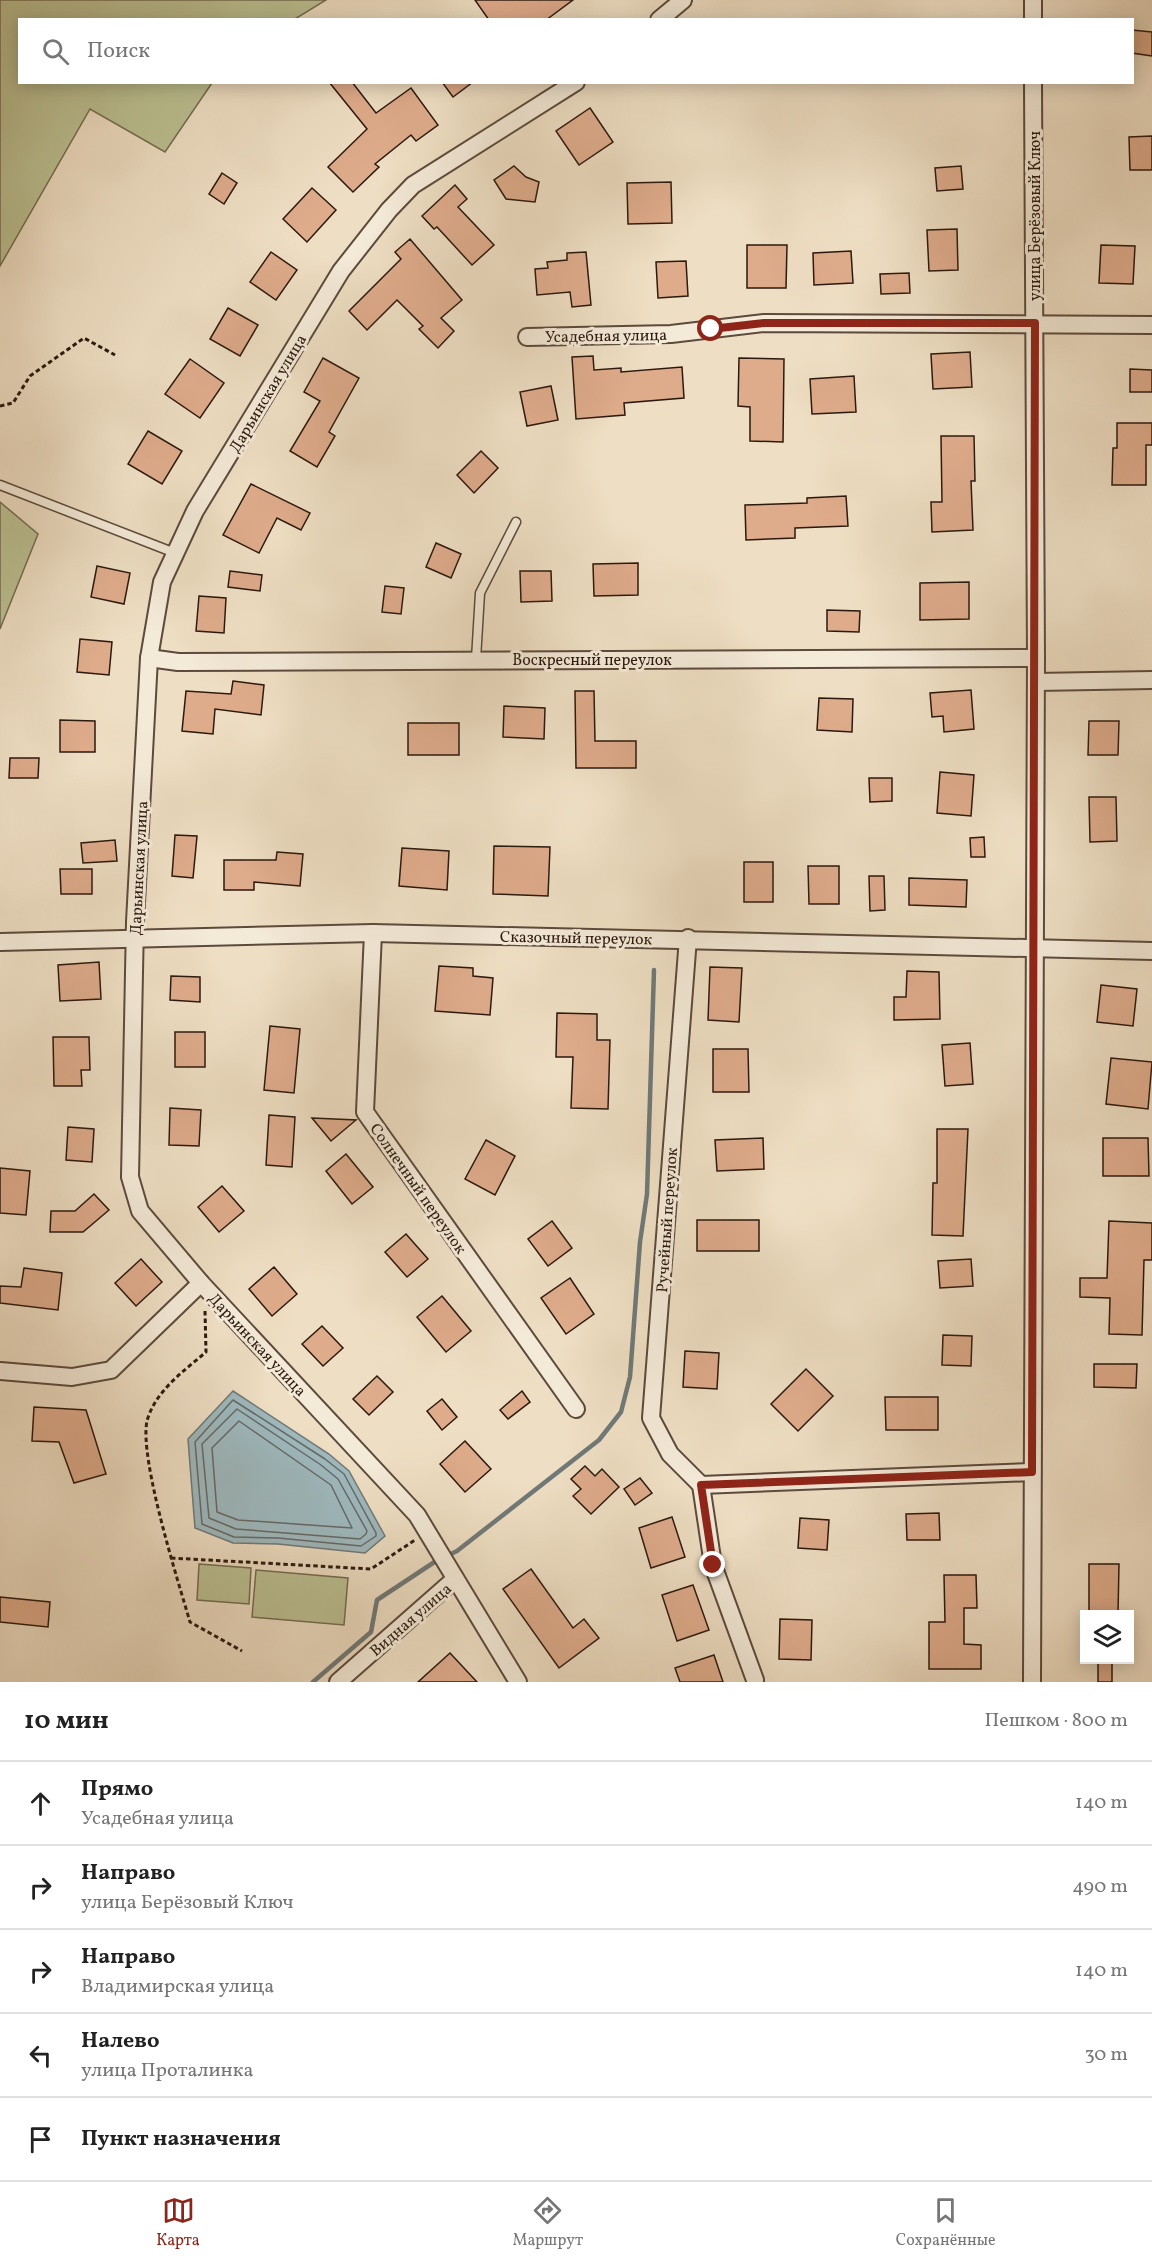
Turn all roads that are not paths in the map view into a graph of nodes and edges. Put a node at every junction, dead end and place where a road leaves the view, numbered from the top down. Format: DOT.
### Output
graph roads {
  1 [pos="683,0"];
  2 [pos="1033,0"];
  3 [pos="661,18"];
  4 [pos="1033,18"];
  5 [pos="573,84"];
  6 [pos="1033,84"];
  7 [pos="1035,323"];
  8 [pos="1152,325"];
  9 [pos="527,337"];
  10 [pos="0,485"];
  11 [pos="516,522"];
  12 [pos="175,553"];
  13 [pos="149,658"];
  14 [pos="1036,658"];
  15 [pos="476,659"];
  16 [pos="1152,680"];
  17 [pos="1036,682"];
  18 [pos="373,933"];
  19 [pos="135,938"];
  20 [pos="688,938"];
  21 [pos="0,942"];
  22 [pos="1034,950"];
  23 [pos="1152,951"];
  24 [pos="201,1283"];
  25 [pos="0,1371"];
  26 [pos="576,1409"];
  27 [pos="1032,1472"];
  28 [pos="701,1485"];
  29 [pos="455,1579"];
  30 [pos="755,1680"];
  31 [pos="338,1682"];
  32 [pos="518,1682"];
  33 [pos="1032,1682"];
  1 -- 3 [label="street"];
  2 -- 4 [label="street"];
  5 -- 12 [label="street, Дарьинская улица"];
  6 -- 7 [label="street, улица Берёзовый Ключ"];
  7 -- 8 [label="street, Усадебная улица"];
  7 -- 9 [label="street, Усадебная улица"];
  7 -- 14 [label="street, улица Берёзовый Ключ"];
  10 -- 12 [label="lane"];
  11 -- 15 [label="lane"];
  12 -- 13 [label="street, Дарьинская улица"];
  13 -- 15 [label="street, Воскресный переулок"];
  13 -- 19 [label="street, Дарьинская улица"];
  14 -- 15 [label="street, Воскресный переулок"];
  14 -- 17 [label="street, улица Берёзовый Ключ"];
  16 -- 17 [label="street"];
  17 -- 22 [label="street, улица Берёзовый Ключ"];
  18 -- 19 [label="street, Сказочный переулок"];
  18 -- 20 [label="street, Сказочный переулок"];
  18 -- 26 [label="street, Солнечный переулок"];
  19 -- 21 [label="street, Сказочный переулок"];
  19 -- 24 [label="street, Дарьинская улица"];
  20 -- 22 [label="street, Сказочный переулок"];
  20 -- 28 [label="street, Ручейный переулок"];
  22 -- 23 [label="street, Сказочный переулок"];
  22 -- 27 [label="street, улица Берёзовый Ключ"];
  24 -- 25 [label="street"];
  24 -- 29 [label="street, Дарьинская улица"];
  27 -- 28 [label="street"];
  27 -- 33 [label="street, улица Берёзовый Ключ"];
  28 -- 30 [label="street"];
  29 -- 31 [label="street, Видная улица"];
  29 -- 32 [label="street, Дарьинская улица"];
}
